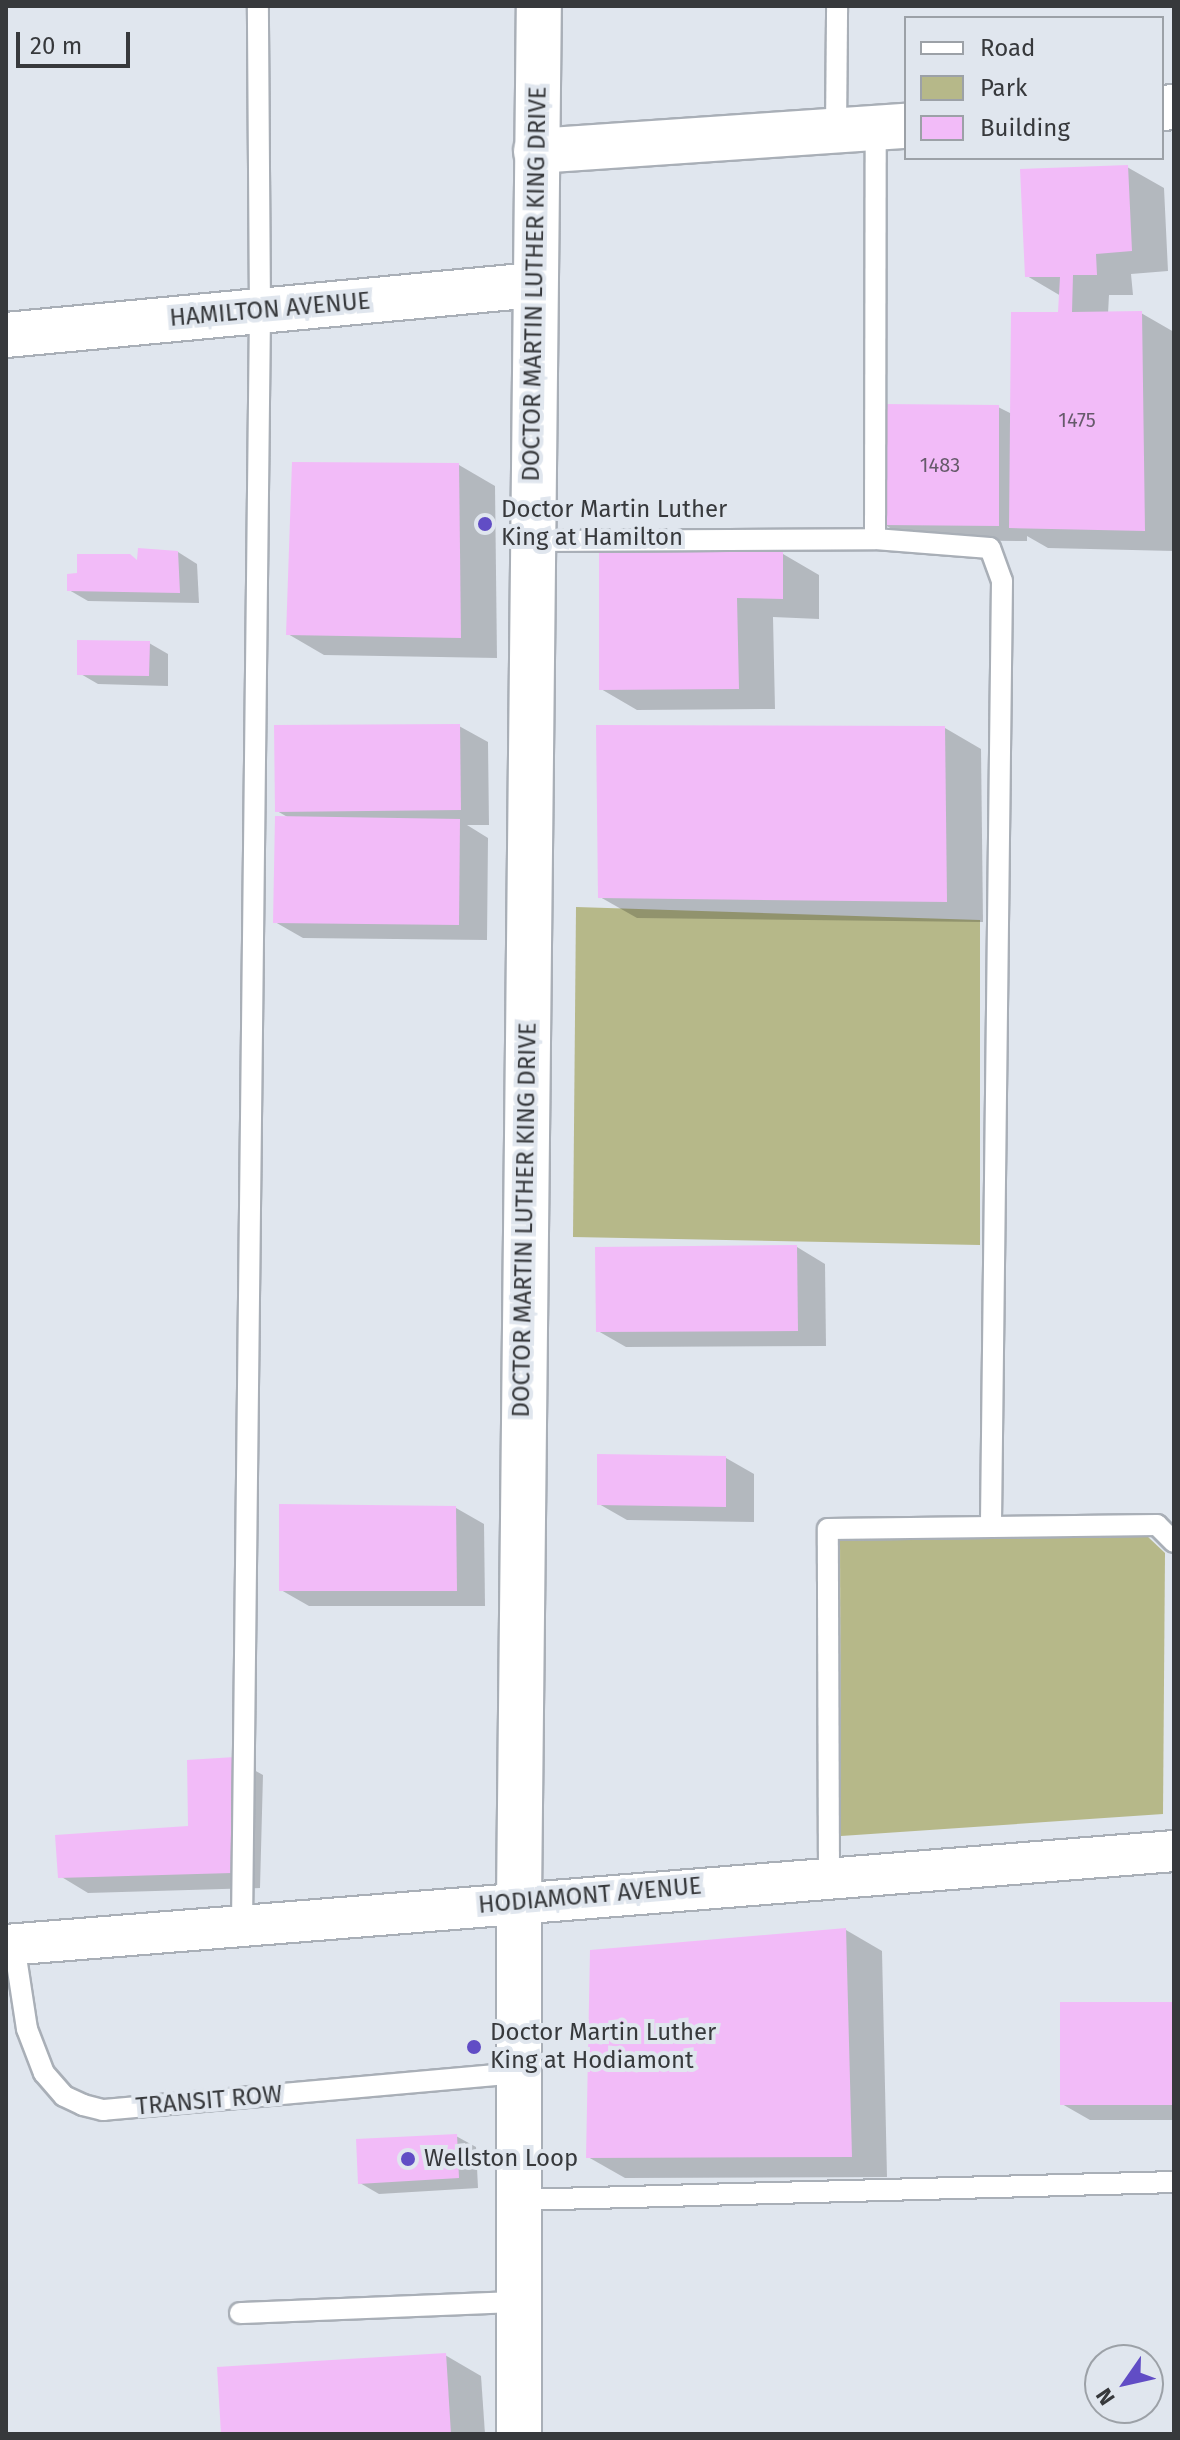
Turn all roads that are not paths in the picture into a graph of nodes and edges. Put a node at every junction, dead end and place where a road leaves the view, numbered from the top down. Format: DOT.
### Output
graph roads {
  1 [pos="258,6"];
  2 [pos="539,6"];
  3 [pos="837,6"];
  4 [pos="873,128"];
  5 [pos="536,151"];
  6 [pos="534,285"];
  7 [pos="260,311"];
  8 [pos="6,335"];
  9 [pos="875,539"];
  10 [pos="532,541"];
  11 [pos="991,1524"];
  12 [pos="1174,1542"];
  13 [pos="1174,1851"];
  14 [pos="829,1877"];
  15 [pos="519,1901"];
  16 [pos="242,1924"];
  17 [pos="10,1944"];
  18 [pos="519,2073"];
  19 [pos="1174,2182"];
  20 [pos="519,2200"];
  21 [pos="517,2302"];
  22 [pos="240,2313"];
  23 [pos="519,2434"];
  1 -- 7 [label="lane"];
  2 -- 5 [label="main road, DOCTOR MARTIN LUTHER KING DRIVE"];
  3 -- 4 [label="lane"];
  4 -- 5 [label="main road"];
  4 -- 9 [label="lane"];
  5 -- 6 [label="main road, DOCTOR MARTIN LUTHER KING DRIVE"];
  6 -- 7 [label="main road, HAMILTON AVENUE"];
  6 -- 10 [label="main road, DOCTOR MARTIN LUTHER KING DRIVE"];
  7 -- 8 [label="main road, HAMILTON AVENUE"];
  7 -- 16 [label="lane"];
  9 -- 10 [label="lane"];
  9 -- 11 [label="lane"];
  10 -- 15 [label="main road, DOCTOR MARTIN LUTHER KING DRIVE"];
  11 -- 12 [label="lane"];
  11 -- 14 [label="lane"];
  13 -- 14 [label="street, HODIAMONT AVENUE"];
  14 -- 15 [label="street, HODIAMONT AVENUE"];
  15 -- 16 [label="street, HODIAMONT AVENUE"];
  15 -- 18 [label="main road, DOCTOR MARTIN LUTHER KING DRIVE"];
  16 -- 17 [label="street, HODIAMONT AVENUE"];
  17 -- 18 [label="lane, TRANSIT ROW"];
  18 -- 20 [label="main road, DOCTOR MARTIN LUTHER KING DRIVE"];
  19 -- 20 [label="lane"];
  20 -- 21 [label="main road, DOCTOR MARTIN LUTHER KING DRIVE"];
  21 -- 22 [label="lane"];
  21 -- 23 [label="main road, DOCTOR MARTIN LUTHER KING DRIVE"];
}
